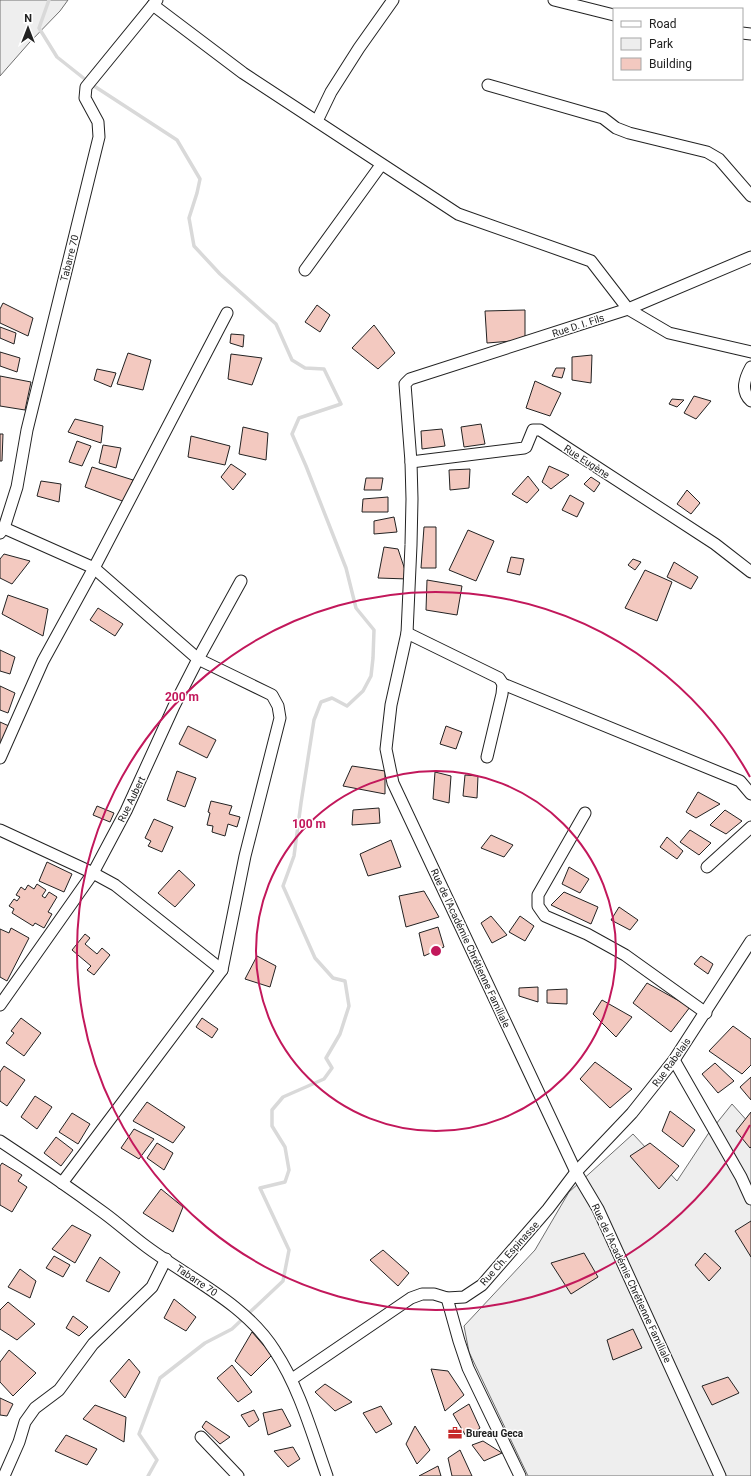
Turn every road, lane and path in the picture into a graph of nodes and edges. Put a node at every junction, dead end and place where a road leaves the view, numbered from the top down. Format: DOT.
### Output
graph roads {
  1 [pos="393,0"];
  2 [pos="554,0"];
  3 [pos="155,3"];
  4 [pos="613,15"];
  5 [pos="488,85"];
  6 [pos="317,121"];
  7 [pos="382,165"];
  8 [pos="751,196"];
  9 [pos="751,257"];
  10 [pos="304,270"];
  11 [pos="628,309"];
  12 [pos="227,313"];
  13 [pos="751,352"];
  14 [pos="751,367"];
  15 [pos="405,384"];
  16 [pos="751,401"];
  17 [pos="411,462"];
  18 [pos="2,530"];
  19 [pos="94,568"];
  20 [pos="751,572"];
  21 [pos="241,581"];
  22 [pos="406,634"];
  23 [pos="198,659"];
  24 [pos="503,684"];
  25 [pos="0,758"];
  26 [pos="486,758"];
  27 [pos="751,794"];
  28 [pos="585,813"];
  29 [pos="751,827"];
  30 [pos="0,830"];
  31 [pos="707,867"];
  32 [pos="93,873"];
  33 [pos="751,941"];
  34 [pos="222,970"];
  35 [pos="0,1005"];
  36 [pos="706,1013"];
  37 [pos="674,1060"];
  38 [pos="0,1141"];
  39 [pos="576,1172"];
  40 [pos="62,1183"];
  41 [pos="751,1199"];
  42 [pos="166,1259"];
  43 [pos="448,1298"];
  44 [pos="292,1379"];
  45 [pos="201,1437"];
  46 [pos="4,1476"];
  47 [pos="238,1476"];
  48 [pos="327,1476"];
  49 [pos="520,1476"];
  50 [pos="720,1476"];
  1 -- 6 [label="street"];
  2 -- 4 [label="street"];
  3 -- 6 [label="street"];
  3 -- 18 [label="street, Tabarre 70"];
  5 -- 8 [label="street"];
  6 -- 7 [label="street"];
  7 -- 10 [label="street"];
  7 -- 11 [label="street"];
  9 -- 11 [label="street, Rue D. I. Fils"];
  11 -- 13 [label="street"];
  11 -- 15 [label="street, Rue D. I. Fils"];
  12 -- 19 [label="street"];
  14 -- 16 [label="street"];
  15 -- 17 [label="street, Rue de l'Académie Chrétienne Familiale"];
  17 -- 20 [label="street, Rue Eugène"];
  17 -- 22 [label="street, Rue de l'Académie Chrétienne Familiale"];
  18 -- 19 [label="street"];
  19 -- 23 [label="street"];
  19 -- 25 [label="street"];
  21 -- 23 [label="street, Rue Aubert"];
  22 -- 24 [label="street"];
  22 -- 39 [label="street, Rue de l'Académie Chrétienne Familiale"];
  23 -- 32 [label="street, Rue Aubert"];
  23 -- 34 [label="street"];
  24 -- 26 [label="street"];
  24 -- 27 [label="street"];
  28 -- 36 [label="street"];
  29 -- 31 [label="street"];
  30 -- 32 [label="street"];
  32 -- 34 [label="street"];
  32 -- 35 [label="street, Rue Aubert"];
  33 -- 36 [label="street, Rue Rabelais"];
  34 -- 40 [label="street"];
  36 -- 37 [label="street, Rue Rabelais"];
  37 -- 39 [label="street, Rue Rabelais"];
  37 -- 41 [label="street"];
  38 -- 40 [label="street, Tabarre 70"];
  39 -- 43 [label="street, Rue Ch. Espinasse"];
  39 -- 50 [label="street, Rue de l'Académie Chrétienne Familiale"];
  40 -- 42 [label="street, Tabarre 70"];
  42 -- 44 [label="street, Tabarre 70"];
  42 -- 46 [label="street"];
  43 -- 44 [label="street"];
  43 -- 49 [label="street"];
  44 -- 48 [label="street, Tabarre 70"];
  45 -- 47 [label="street"];
}
